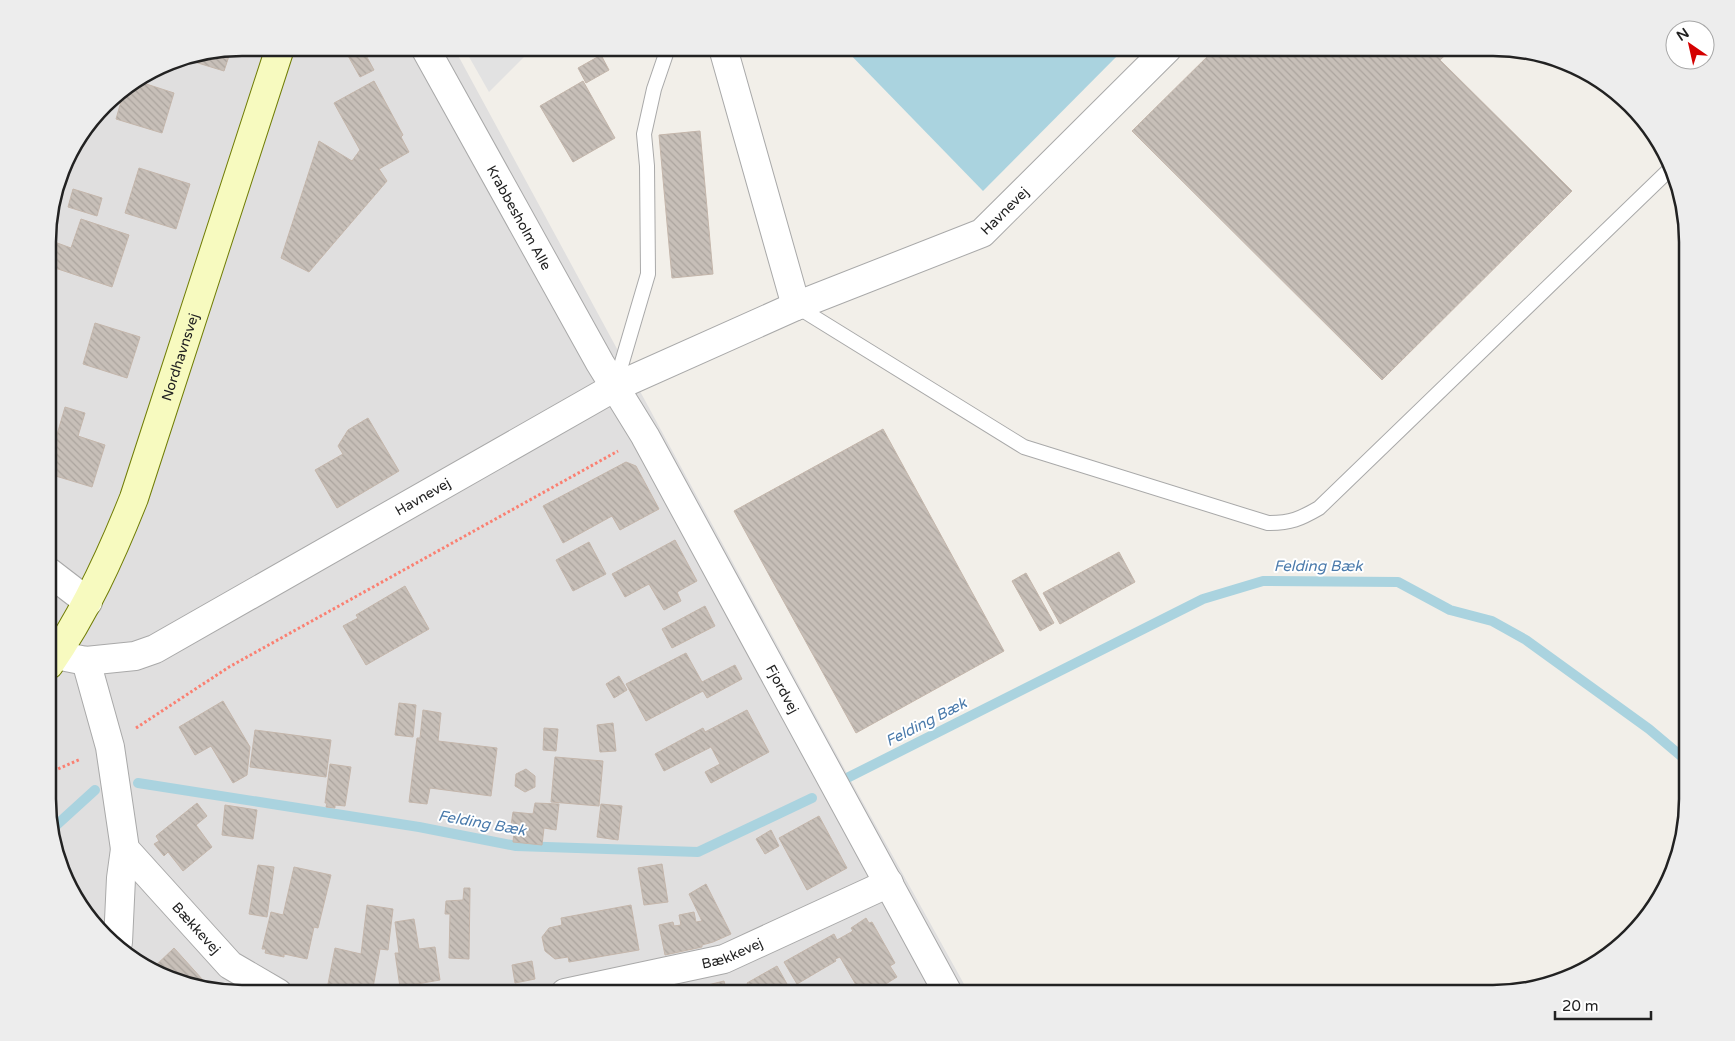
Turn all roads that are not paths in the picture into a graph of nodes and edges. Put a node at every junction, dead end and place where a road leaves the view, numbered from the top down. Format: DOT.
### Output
graph roads {
  1 [pos="277,56"];
  2 [pos="429,56"];
  3 [pos="665,56"];
  4 [pos="725,56"];
  5 [pos="1160,56"];
  6 [pos="1666,173"];
  7 [pos="796,306"];
  8 [pos="615,387"];
  9 [pos="56,577"];
  10 [pos="88,602"];
  11 [pos="56,654"];
  12 [pos="56,660"];
  13 [pos="86,661"];
  14 [pos="125,849"];
  15 [pos="889,883"];
  16 [pos="118,937"];
  17 [pos="263,985"];
  18 [pos="602,985"];
  19 [pos="944,985"];
  1 -- 10 [label="street, Nordhavnsvej"];
  2 -- 8 [label="street, Krabbesholm Alle"];
  3 -- 8 [label="lane"];
  4 -- 7 [label="street"];
  5 -- 7 [label="street, Havnevej"];
  6 -- 7 [label="lane"];
  7 -- 8 [label="street, Havnevej"];
  8 -- 13 [label="street, Havnevej"];
  8 -- 15 [label="street, Fjordvej"];
  9 -- 10 [label="street"];
  10 -- 11 [label="street, Nordhavnsvej"];
  12 -- 13 [label="street, Havnevej"];
  13 -- 14 [label="street"];
  14 -- 16 [label="street"];
  14 -- 17 [label="street, Bækkevej"];
  15 -- 18 [label="street, Bækkevej"];
  15 -- 19 [label="street, Fjordvej"];
}
